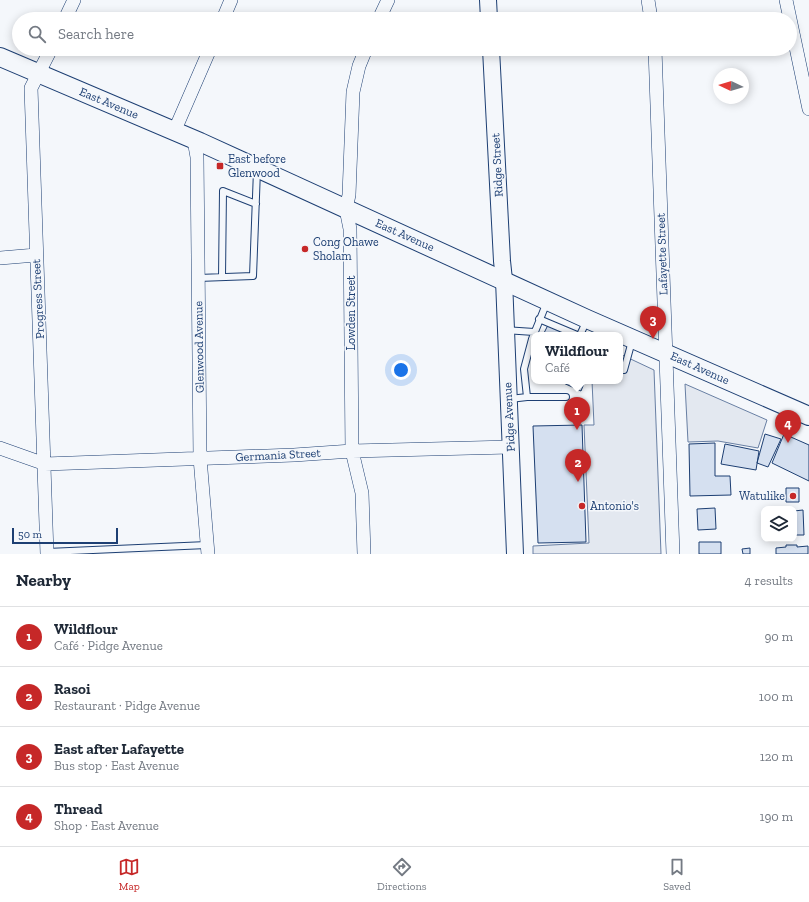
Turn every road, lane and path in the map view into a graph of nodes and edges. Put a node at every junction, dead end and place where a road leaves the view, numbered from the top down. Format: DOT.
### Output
graph roads {
  1 [pos="74,0"];
  2 [pos="231,0"];
  3 [pos="388,0"];
  4 [pos="488,0"];
  5 [pos="648,0"];
  6 [pos="786,0"];
  7 [pos="68,12"];
  8 [pos="226,12"];
  9 [pos="382,12"];
  10 [pos="489,12"];
  11 [pos="650,12"];
  12 [pos="789,12"];
  13 [pos="797,52"];
  14 [pos="47,56"];
  15 [pos="207,56"];
  16 [pos="363,56"];
  17 [pos="491,56"];
  18 [pos="655,56"];
  19 [pos="0,57"];
  20 [pos="38,73"];
  21 [pos="809,108"];
  22 [pos="174,132"];
  23 [pos="194,140"];
  24 [pos="257,168"];
  25 [pos="256,204"];
  26 [pos="346,209"];
  27 [pos="36,256"];
  28 [pos="0,258"];
  29 [pos="222,277"];
  30 [pos="198,278"];
  31 [pos="504,280"];
  32 [pos="547,300"];
  33 [pos="540,319"];
  34 [pos="587,319"];
  35 [pos="506,330"];
  36 [pos="534,332"];
  37 [pos="569,332"];
  38 [pos="581,332"];
  39 [pos="617,332"];
  40 [pos="623,335"];
  41 [pos="633,339"];
  42 [pos="531,346"];
  43 [pos="666,354"];
  44 [pos="624,370"];
  45 [pos="527,397"];
  46 [pos="566,397"];
  47 [pos="508,399"];
  48 [pos="809,416"];
  49 [pos="511,447"];
  50 [pos="0,448"];
  51 [pos="352,451"];
  52 [pos="200,458"];
  53 [pos="45,464"];
  54 [pos="208,550"];
  55 [pos="47,553"];
  56 [pos="364,554"];
  57 [pos="515,554"];
  58 [pos="673,554"];
  1 -- 7 [label="street"];
  2 -- 8 [label="street"];
  3 -- 9 [label="street"];
  4 -- 10 [label="street"];
  5 -- 11 [label="street"];
  6 -- 12 [label="street"];
  13 -- 21 [label="street"];
  14 -- 20 [label="street, Progress Street"];
  15 -- 22 [label="street"];
  16 -- 26 [label="street, Lowden Street"];
  17 -- 31 [label="street, Ridge Street"];
  18 -- 43 [label="street, Lafayette Street"];
  19 -- 20 [label="main road, East Avenue"];
  20 -- 22 [label="main road, East Avenue"];
  20 -- 27 [label="street, Progress Street"];
  22 -- 23 [label="main road, East Avenue"];
  23 -- 24 [label="main road, East Avenue"];
  23 -- 30 [label="street, Glenwood Avenue"];
  24 -- 25 [label="lane"];
  24 -- 26 [label="main road, East Avenue"];
  25 -- 29 [label="lane"];
  25 -- 29 [label="lane"];
  26 -- 31 [label="main road, East Avenue"];
  26 -- 51 [label="street, Lowden Street"];
  27 -- 28 [label="street"];
  27 -- 53 [label="street, Progress Street"];
  29 -- 30 [label="lane"];
  30 -- 52 [label="street, Glenwood Avenue"];
  31 -- 32 [label="main road, East Avenue"];
  31 -- 35 [label="street, Pidge Avenue"];
  32 -- 33 [label="lane"];
  32 -- 34 [label="main road, East Avenue"];
  33 -- 36 [label="lane"];
  33 -- 37 [label="lane"];
  34 -- 38 [label="lane"];
  34 -- 39 [label="main road, East Avenue"];
  35 -- 36 [label="lane"];
  35 -- 47 [label="street, Pidge Avenue"];
  40 -- 41 [label="main road, East Avenue"];
  41 -- 43 [label="main road, East Avenue"];
  41 -- 44 [label="lane"];
  42 -- 45 [label="lane"];
  43 -- 48 [label="main road, East Avenue"];
  43 -- 58 [label="street, Lafayette Street"];
  45 -- 46 [label="lane"];
  45 -- 47 [label="lane"];
  47 -- 49 [label="street, Pidge Avenue"];
  49 -- 51 [label="street, Germania Street"];
  49 -- 57 [label="street, Pidge Avenue"];
  50 -- 53 [label="street"];
  51 -- 52 [label="street, Germania Street"];
  51 -- 56 [label="street, Lowden Street"];
  52 -- 53 [label="street, Germania Street"];
  52 -- 54 [label="street, Glenwood Avenue"];
  53 -- 55 [label="street, Progress Street"];
  54 -- 55 [label="lane"];
}
